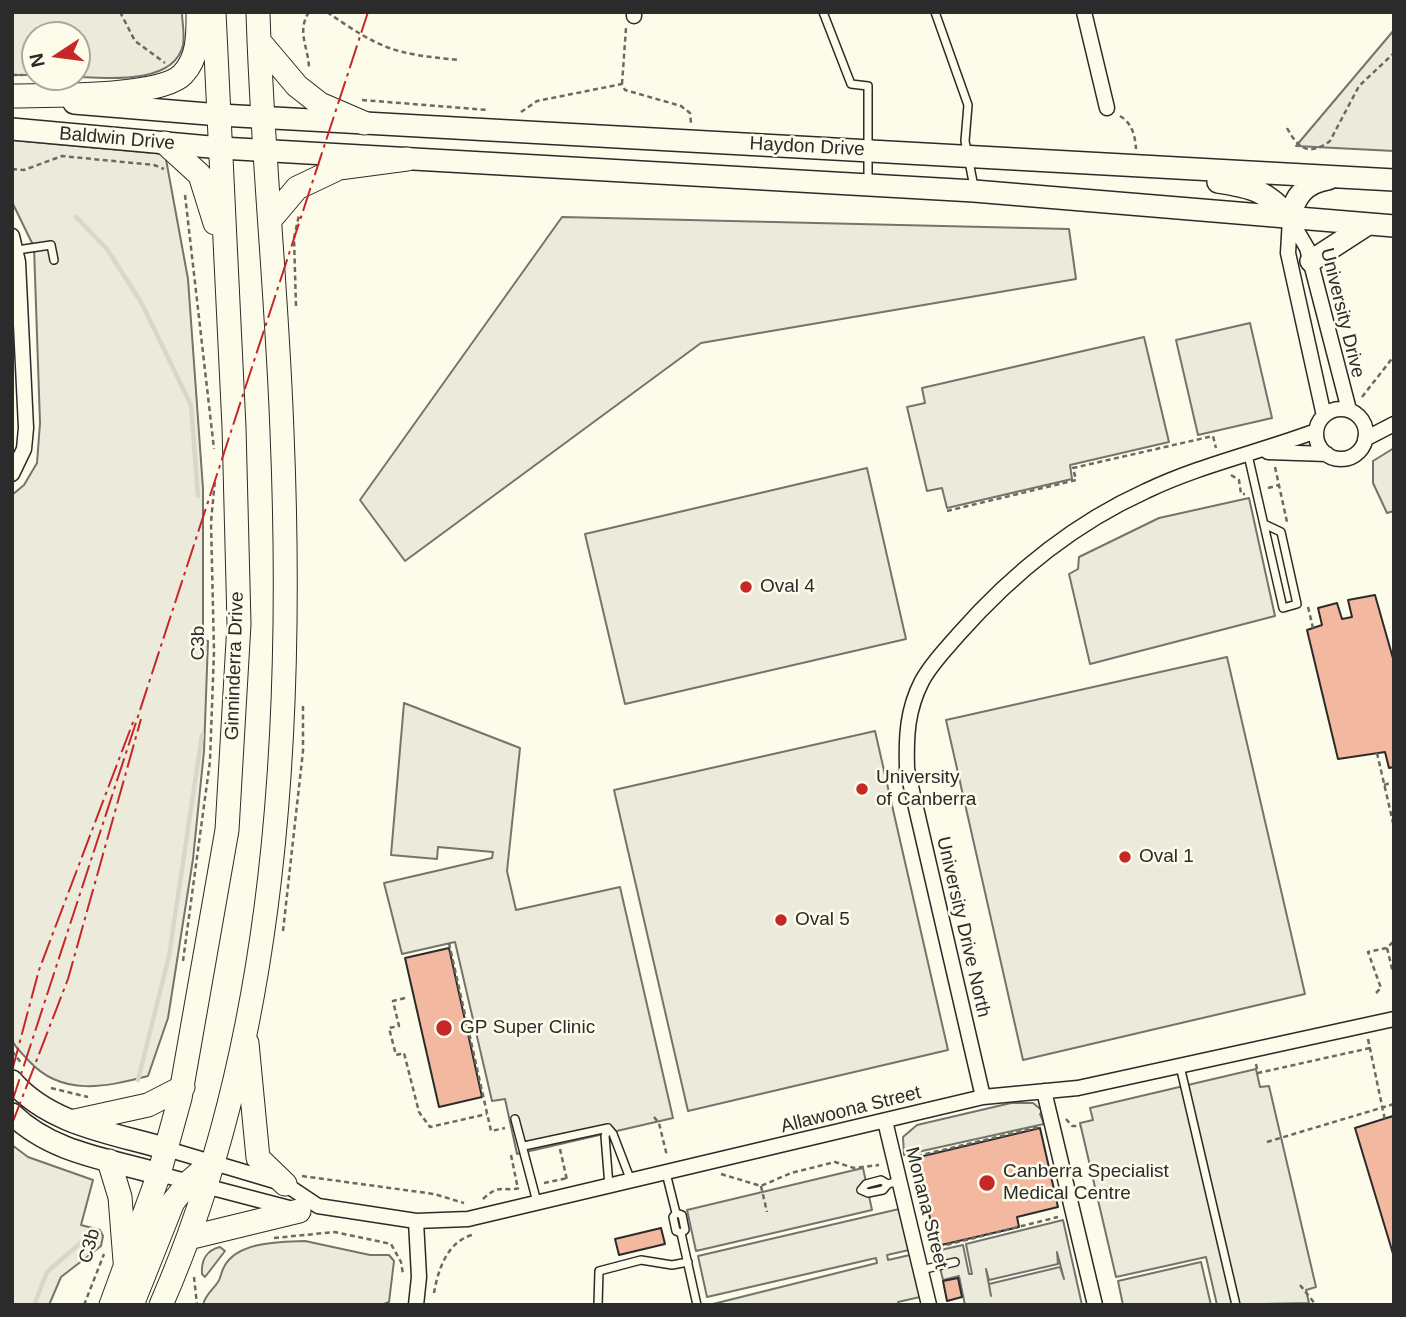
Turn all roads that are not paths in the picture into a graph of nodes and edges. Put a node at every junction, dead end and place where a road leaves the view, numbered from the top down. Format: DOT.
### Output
graph roads {
  1 [pos="198,12"];
  2 [pos="214,12"];
  3 [pos="258,12"];
  4 [pos="823,12"];
  5 [pos="935,12"];
  6 [pos="1084,12"];
  7 [pos="259,41"];
  8 [pos="12,97"];
  9 [pos="1107,108"];
  10 [pos="219,115"];
  11 [pos="264,117"];
  12 [pos="364,123"];
  13 [pos="12,129"];
  14 [pos="165,143"];
  15 [pos="221,148"];
  16 [pos="265,150"];
  17 [pos="868,150"];
  18 [pos="970,156"];
  19 [pos="407,159"];
  20 [pos="1139,159"];
  21 [pos="1338,177"];
  22 [pos="1394,180"];
  23 [pos="868,185"];
  24 [pos="974,191"];
  25 [pos="1290,219"];
  26 [pos="270,220"];
  27 [pos="1364,226"];
  28 [pos="1394,226"];
  29 [pos="15,243"];
  30 [pos="54,260"];
  31 [pos="1311,261"];
  32 [pos="225,264"];
  33 [pos="1355,414"];
  34 [pos="1324,416"];
  35 [pos="1394,422"];
  36 [pos="1316,431"];
  37 [pos="1366,439"];
  38 [pos="1254,453"];
  39 [pos="1327,454"];
  40 [pos="12,474"];
  41 [pos="1264,524"];
  42 [pos="1394,1019"];
  43 [pos="245,1032"];
  44 [pos="1180,1066"];
  45 [pos="19,1075"];
  46 [pos="183,1087"];
  47 [pos="1044,1091"];
  48 [pos="983,1097"];
  49 [pos="12,1114"];
  50 [pos="515,1119"];
  51 [pos="75,1121"];
  52 [pos="885,1121"];
  53 [pos="608,1128"];
  54 [pos="524,1146"];
  55 [pos="167,1149"];
  56 [pos="109,1161"];
  57 [pos="212,1162"];
  58 [pos="668,1172"];
  59 [pos="159,1174"];
  60 [pos="288,1178"];
  61 [pos="632,1181"];
  62 [pos="197,1184"];
  63 [pos="609,1186"];
  64 [pos="537,1203"];
  65 [pos="309,1208"];
  66 [pos="416,1221"];
  67 [pos="188,1238"];
  68 [pos="688,1262"];
  69 [pos="956,1262"];
  70 [pos="126,1268"];
  71 [pos="921,1270"];
  72 [pos="111,1305"];
  73 [pos="132,1305"];
  74 [pos="161,1305"];
  75 [pos="416,1305"];
  76 [pos="598,1305"];
  77 [pos="698,1305"];
  78 [pos="929,1305"];
  79 [pos="1095,1305"];
  80 [pos="1236,1305"];
  1 -- 8 [label="main road"];
  2 -- 10 [label="main road, Ginninderra Drive"];
  3 -- 7 [label="main road"];
  4 -- 17 [label="lane"];
  5 -- 18 [label="lane"];
  6 -- 9 [label="street"];
  7 -- 11 [label="main road"];
  7 -- 12 [label="main road"];
  8 -- 10 [label="main road, Baldwin Drive"];
  10 -- 11 [label="main road, Haydon Drive"];
  10 -- 15 [label="main road, Ginninderra Drive"];
  11 -- 12 [label="main road, Haydon Drive"];
  11 -- 16 [label="main road"];
  12 -- 17 [label="main road, Haydon Drive"];
  13 -- 14 [label="main road, Baldwin Drive"];
  14 -- 15 [label="main road, Baldwin Drive"];
  14 -- 32 [label="main road"];
  15 -- 16 [label="main road, Haydon Drive"];
  15 -- 32 [label="main road, Ginninderra Drive"];
  16 -- 19 [label="main road, Haydon Drive"];
  16 -- 26 [label="main road"];
  17 -- 18 [label="main road, Haydon Drive"];
  17 -- 23 [label="lane"];
  18 -- 20 [label="main road, Haydon Drive"];
  18 -- 24 [label="lane"];
  19 -- 23 [label="main road, Haydon Drive"];
  19 -- 26 [label="main road"];
  20 -- 21 [label="main road, Haydon Drive"];
  20 -- 25 [label="main road"];
  21 -- 22 [label="main road, Haydon Drive"];
  21 -- 25 [label="main road"];
  23 -- 24 [label="main road, Haydon Drive"];
  24 -- 25 [label="main road, Haydon Drive"];
  25 -- 27 [label="main road, Haydon Drive"];
  25 -- 31 [label="street, University Drive"];
  25 -- 34 [label="street, University Drive"];
  26 -- 43 [label="main road"];
  27 -- 28 [label="main road, Haydon Drive"];
  27 -- 31 [label="main road"];
  29 -- 30 [label="lane"];
  29 -- 40 [label="street"];
  31 -- 33 [label="street, University Drive"];
  32 -- 46 [label="main road, Ginninderra Drive"];
  33 -- 34 [label="street"];
  33 -- 35 [label="street"];
  33 -- 37 [label="street"];
  34 -- 36 [label="street"];
  35 -- 37 [label="street"];
  36 -- 38 [label="street, University Drive North"];
  36 -- 39 [label="street"];
  37 -- 39 [label="street"];
  38 -- 39 [label="street, University Drive North"];
  38 -- 41 [label="lane"];
  38 -- 48 [label="street, University Drive North"];
  41 -- 41 [label="lane"];
  42 -- 44 [label="street, Allawoona Street"];
  43 -- 57 [label="main road"];
  43 -- 60 [label="main road"];
  44 -- 47 [label="street, Allawoona Street"];
  44 -- 80 [label="lane"];
  45 -- 51 [label="main road"];
  46 -- 51 [label="main road"];
  46 -- 55 [label="main road, Ginninderra Drive"];
  47 -- 48 [label="street, Allawoona Street"];
  47 -- 79 [label="street"];
  48 -- 52 [label="street, Allawoona Street"];
  49 -- 56 [label="main road"];
  50 -- 54 [label="lane"];
  51 -- 55 [label="main road"];
  52 -- 58 [label="street, Allawoona Street"];
  52 -- 71 [label="street, Monana Street"];
  53 -- 54 [label="lane"];
  53 -- 61 [label="lane"];
  53 -- 63 [label="lane"];
  54 -- 64 [label="lane"];
  55 -- 57 [label="street, Allawoona Street"];
  55 -- 59 [label="main road, Ginninderra Drive"];
  56 -- 59 [label="main road"];
  56 -- 70 [label="main road"];
  57 -- 60 [label="street, Allawoona Street"];
  57 -- 62 [label="main road"];
  58 -- 61 [label="street, Allawoona Street"];
  58 -- 68 [label="lane"];
  59 -- 62 [label="street, Allawoona Street"];
  59 -- 70 [label="main road, Ginninderra Drive"];
  60 -- 65 [label="street, Allawoona Street"];
  61 -- 63 [label="street, Allawoona Street"];
  62 -- 65 [label="street, Allawoona Street"];
  62 -- 67 [label="main road"];
  62 -- 73 [label="main road"];
  63 -- 64 [label="street, Allawoona Street"];
  64 -- 66 [label="street, Allawoona Street"];
  65 -- 66 [label="street, Allawoona Street"];
  65 -- 67 [label="main road"];
  66 -- 75 [label="street"];
  67 -- 74 [label="main road"];
  68 -- 76 [label="lane"];
  68 -- 77 [label="lane"];
  69 -- 71 [label="lane"];
  70 -- 72 [label="main road, Ginninderra Drive"];
  71 -- 78 [label="street, Monana Street"];
}
